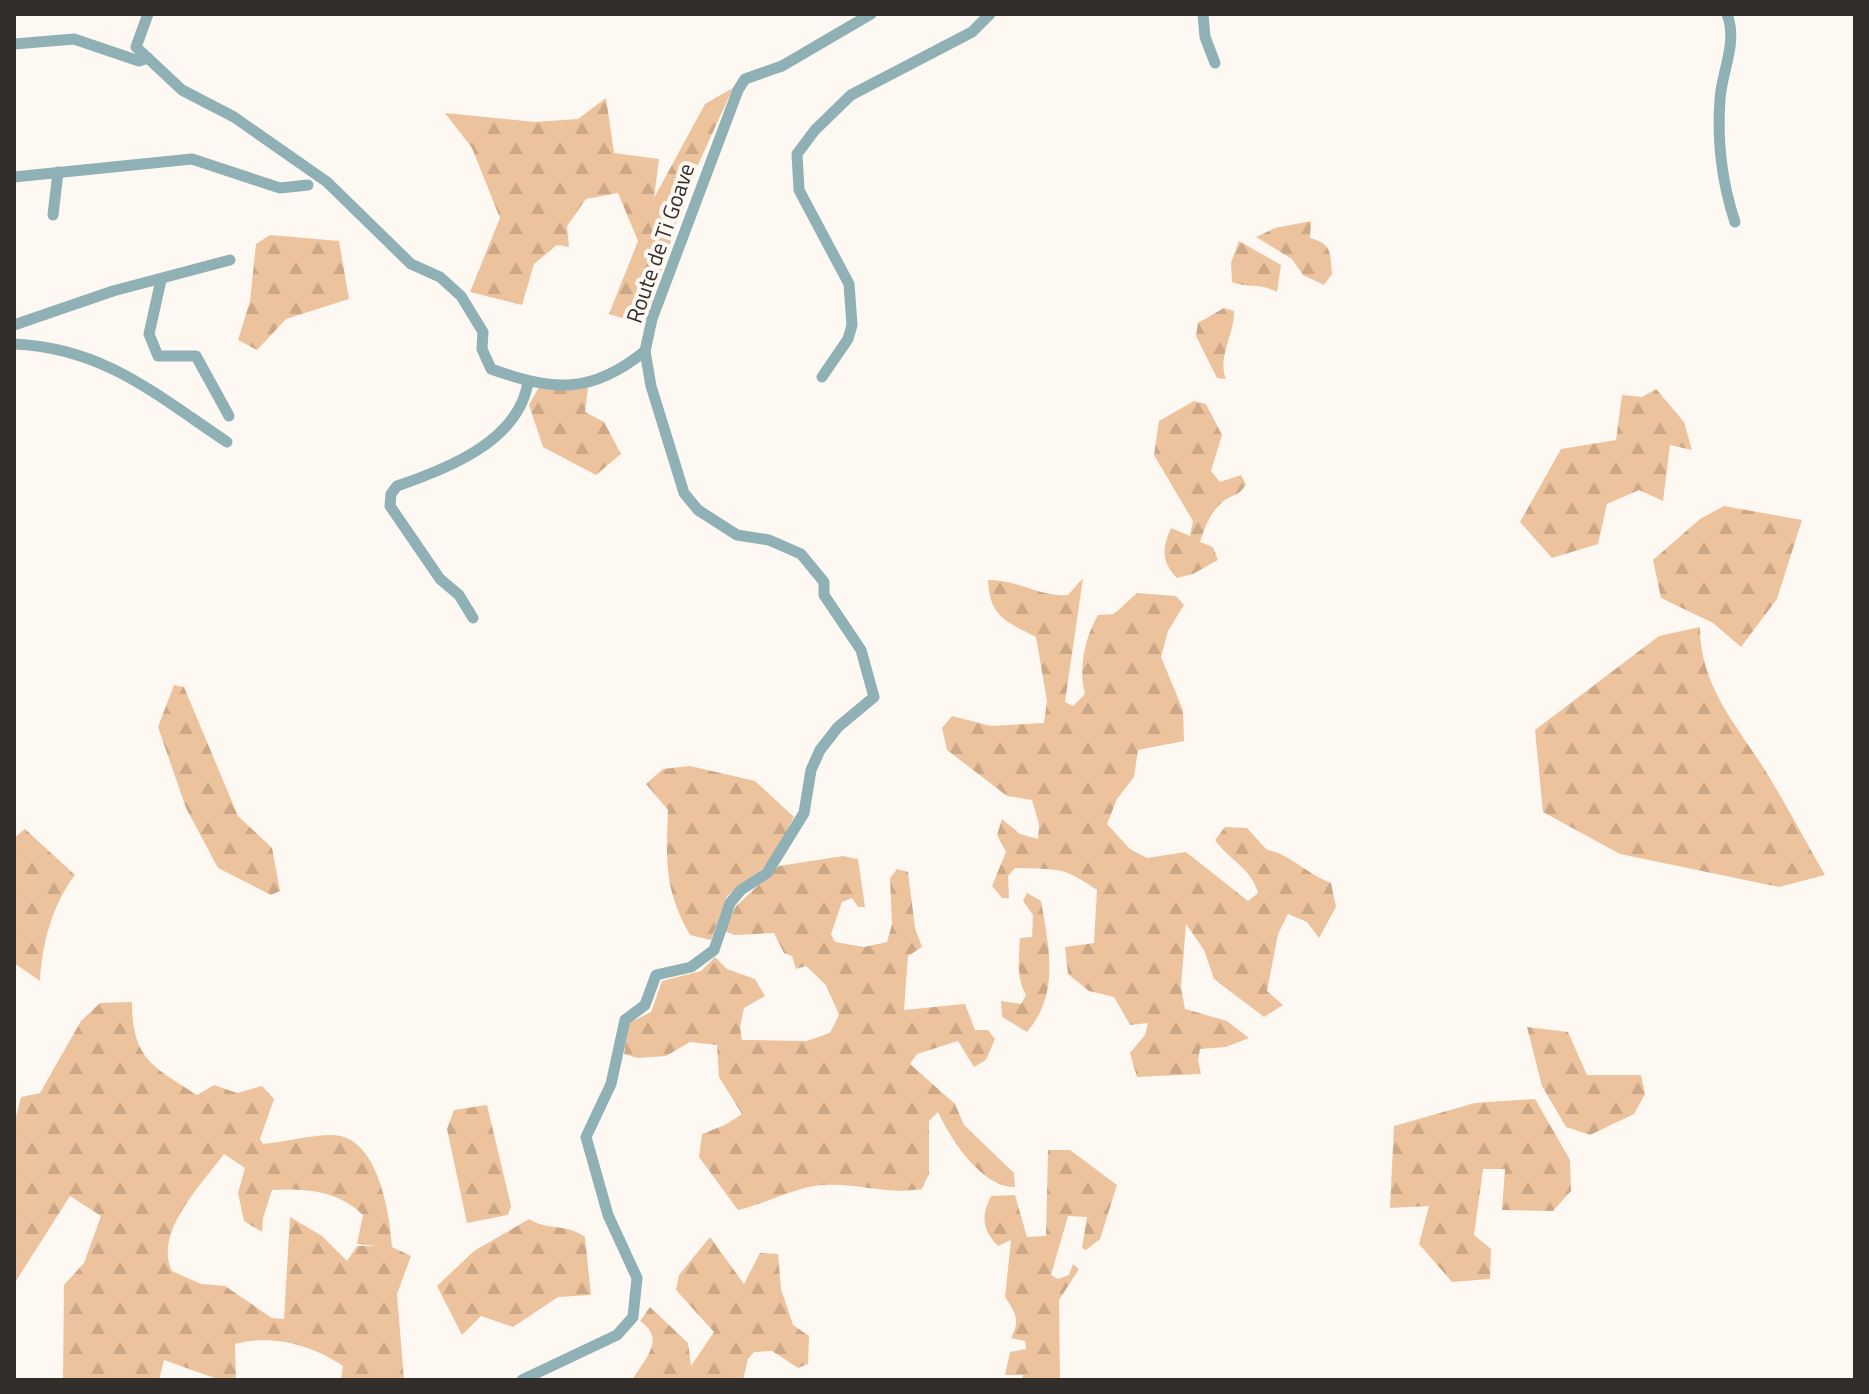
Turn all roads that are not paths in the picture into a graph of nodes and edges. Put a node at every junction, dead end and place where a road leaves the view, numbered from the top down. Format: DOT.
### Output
graph roads {
  1 [pos="148,14"];
  2 [pos="871,14"];
  3 [pos="990,14"];
  4 [pos="1203,14"];
  5 [pos="1727,14"];
  6 [pos="14,44"];
  7 [pos="148,58"];
  8 [pos="1215,63"];
  9 [pos="58,172"];
  10 [pos="14,177"];
  11 [pos="308,185"];
  12 [pos="53,215"];
  13 [pos="1735,222"];
  14 [pos="230,260"];
  15 [pos="161,280"];
  16 [pos="14,325"];
  17 [pos="14,344"];
  18 [pos="645,351"];
  19 [pos="822,377"];
  20 [pos="528,382"];
  21 [pos="229,416"];
  22 [pos="227,442"];
  23 [pos="473,618"];
  24 [pos="522,1380"];
  1 -- 7 [label="street"];
  2 -- 18 [label="street, Route de Ti Goave"];
  3 -- 19 [label="street"];
  4 -- 8 [label="street"];
  5 -- 13 [label="street"];
  6 -- 7 [label="street"];
  7 -- 20 [label="street"];
  9 -- 10 [label="street"];
  9 -- 11 [label="street"];
  9 -- 12 [label="street"];
  14 -- 15 [label="street"];
  15 -- 16 [label="street"];
  15 -- 21 [label="street"];
  17 -- 22 [label="street"];
  18 -- 20 [label="street"];
  18 -- 24 [label="street, Route de Ti Goave"];
  20 -- 23 [label="street"];
}
